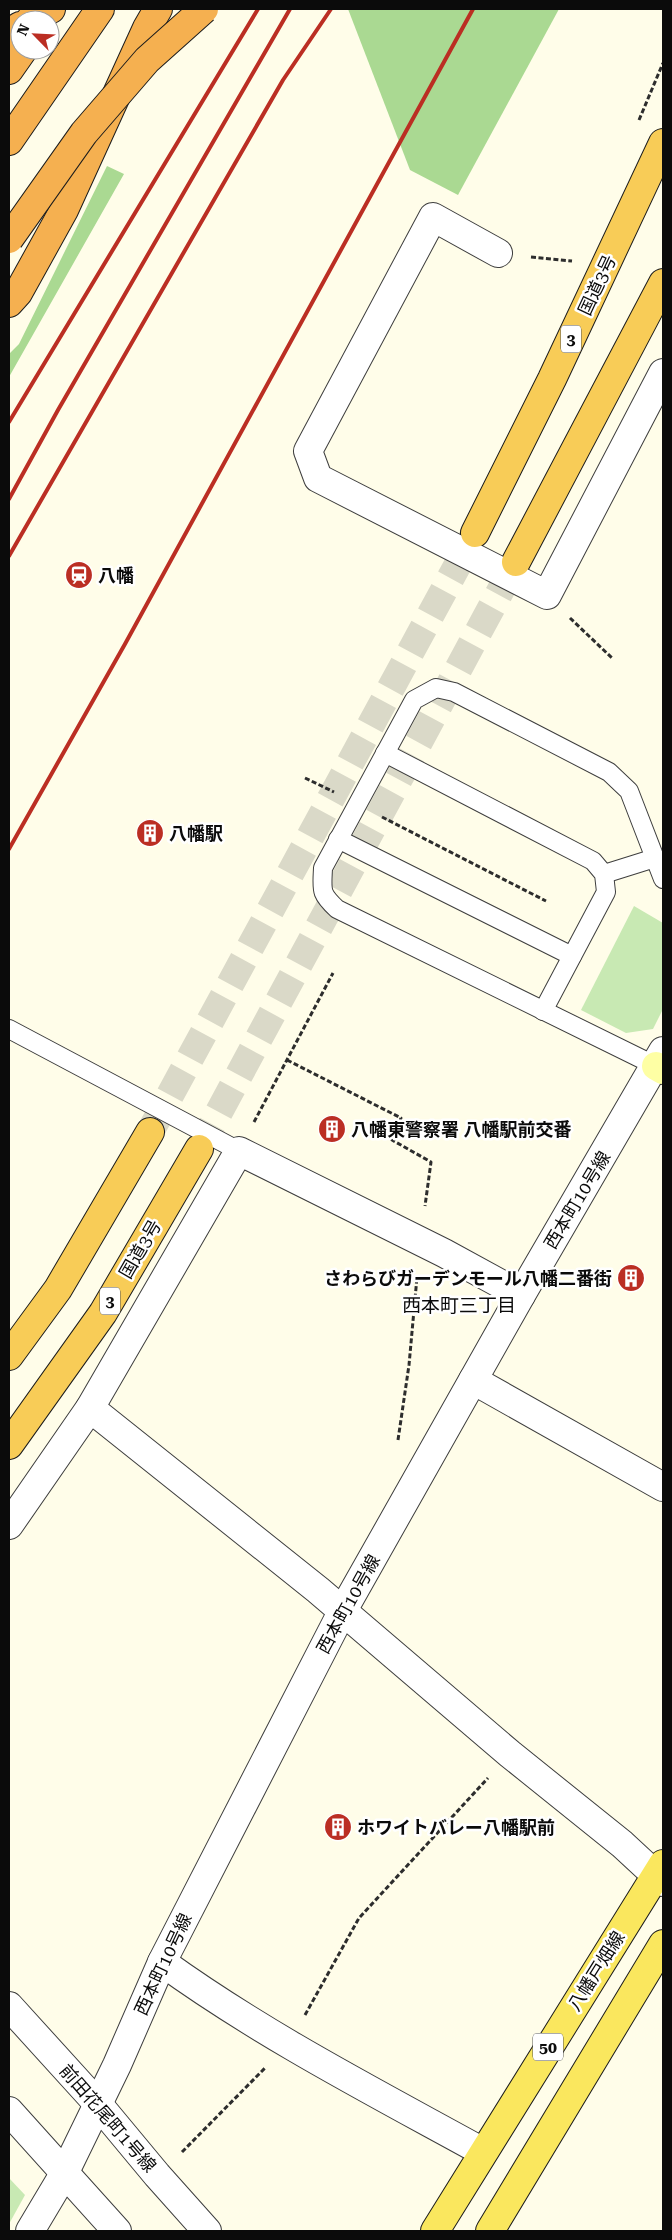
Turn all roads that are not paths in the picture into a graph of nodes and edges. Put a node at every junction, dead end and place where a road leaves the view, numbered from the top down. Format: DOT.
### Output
graph roads {
  1 [pos="100,9"];
  2 [pos="158,9"];
  3 [pos="204,9"];
  4 [pos="9,141"];
  5 [pos="663,143"];
  6 [pos="9,239"];
  7 [pos="498,254"];
  8 [pos="663,282"];
  9 [pos="9,303"];
  10 [pos="663,374"];
  11 [pos="475,533"];
  12 [pos="516,562"];
  13 [pos="385,753"];
  14 [pos="338,839"];
  15 [pos="655,858"];
  16 [pos="604,874"];
  17 [pos="663,879"];
  18 [pos="572,956"];
  19 [pos="543,1011"];
  20 [pos="9,1029"];
  21 [pos="661,1062"];
  22 [pos="150,1132"];
  23 [pos="199,1149"];
  24 [pos="239,1151"];
  25 [pos="521,1295"];
  26 [pos="9,1356"];
  27 [pos="473,1380"];
  28 [pos="90,1408"];
  29 [pos="9,1445"];
  30 [pos="663,1487"];
  31 [pos="9,1525"];
  32 [pos="342,1612"];
  33 [pos="661,1874"];
  34 [pos="663,1944"];
  35 [pos="162,1962"];
  36 [pos="9,2006"];
  37 [pos="98,2104"];
  38 [pos="9,2111"];
  39 [pos="483,2152"];
  40 [pos="64,2174"];
  41 [pos="30,2231"];
  42 [pos="117,2231"];
  43 [pos="207,2231"];
  44 [pos="434,2231"];
  45 [pos="491,2231"];
  1 -- 4 [label="highway"];
  2 -- 9 [label="highway"];
  3 -- 6 [label="highway, bridge"];
  5 -- 11 [label="highway, 国道3号 / 3"];
  7 -- 10 [label="street"];
  8 -- 12 [label="highway"];
  13 -- 14 [label="lane"];
  13 -- 15 [label="lane"];
  13 -- 16 [label="lane"];
  14 -- 18 [label="lane"];
  14 -- 19 [label="lane"];
  15 -- 16 [label="lane"];
  15 -- 17 [label="lane"];
  16 -- 18 [label="lane"];
  18 -- 19 [label="lane"];
  19 -- 21 [label="lane"];
  20 -- 24 [label="lane"];
  21 -- 25 [label="street, 西本町10号線"];
  22 -- 26 [label="highway"];
  23 -- 29 [label="highway, 国道3号 / 3"];
  24 -- 25 [label="street"];
  24 -- 28 [label="street"];
  25 -- 27 [label="street, 西本町10号線"];
  27 -- 30 [label="street"];
  27 -- 32 [label="street, 西本町10号線"];
  28 -- 31 [label="street"];
  28 -- 32 [label="street"];
  32 -- 33 [label="street"];
  32 -- 35 [label="street, 西本町10号線"];
  33 -- 39 [label="main road, 八幡戸畑線 / 50"];
  34 -- 45 [label="main road, 50"];
  35 -- 37 [label="street, 西本町10号線"];
  35 -- 39 [label="street"];
  36 -- 37 [label="street, 前田花尾町1号線"];
  37 -- 40 [label="street, 西本町10号線"];
  37 -- 43 [label="street, 前田花尾町1号線"];
  38 -- 40 [label="street"];
  39 -- 44 [label="main road, 八幡戸畑線 / 50"];
  40 -- 41 [label="street, 西本町10号線"];
  40 -- 42 [label="street"];
}
